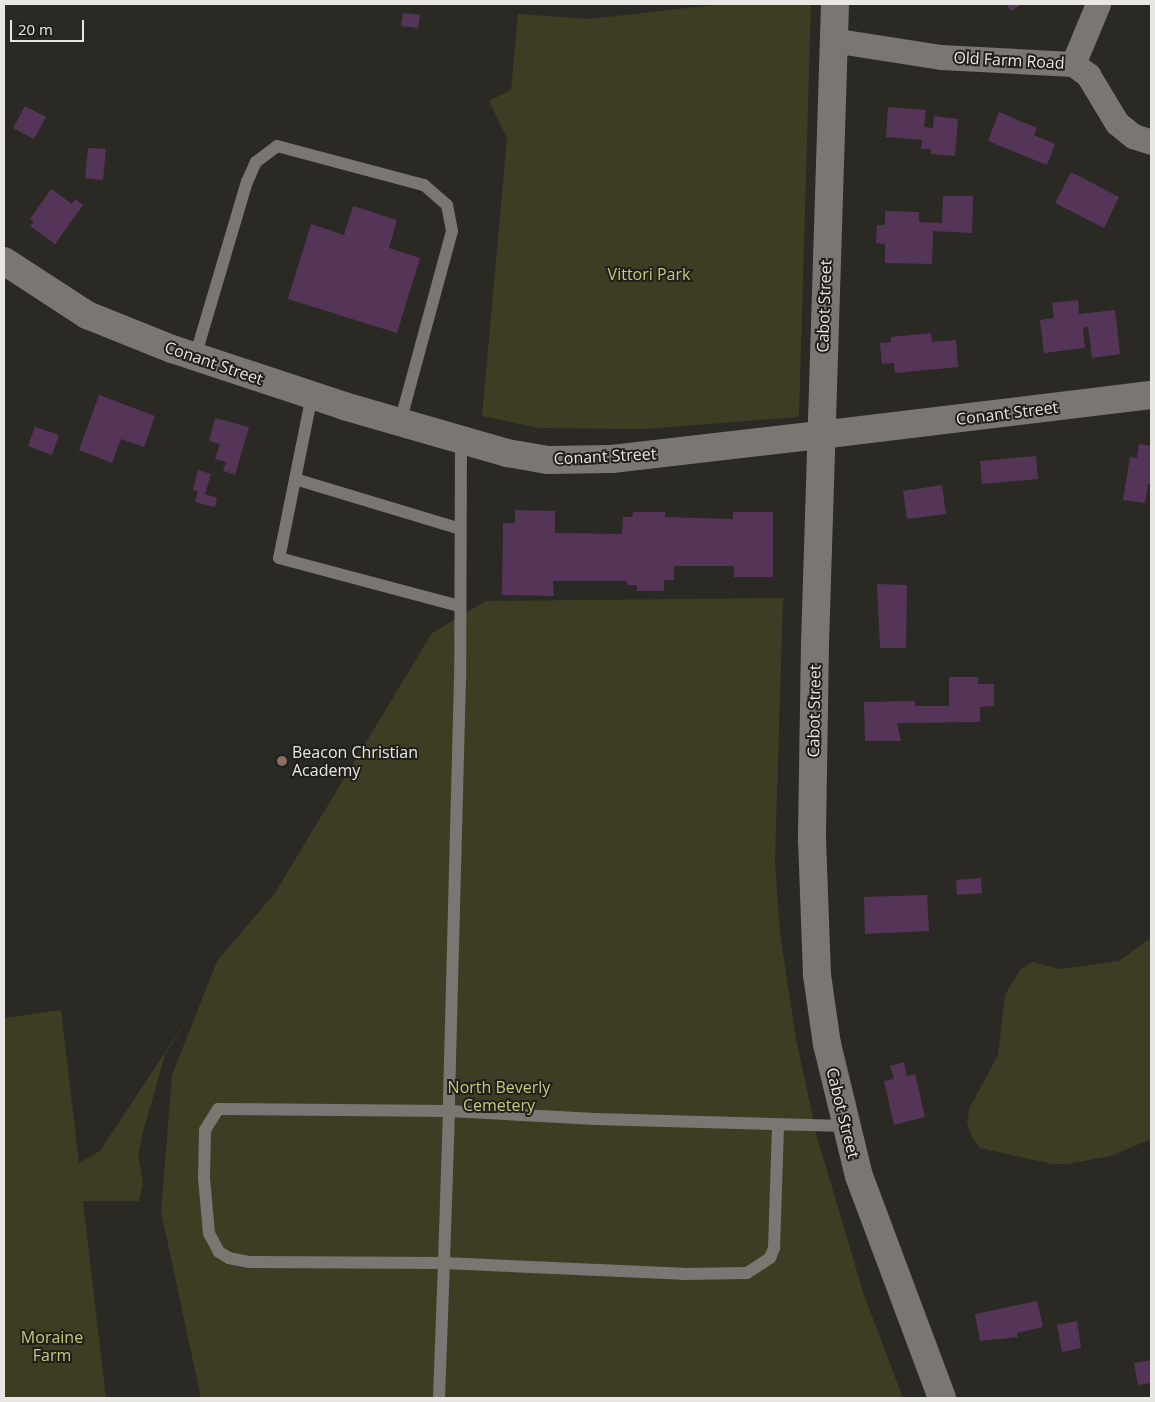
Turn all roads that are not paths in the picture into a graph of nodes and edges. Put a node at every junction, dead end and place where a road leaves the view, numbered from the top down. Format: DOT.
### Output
graph roads {
  1 [pos="834,4"];
  2 [pos="1098,4"];
  3 [pos="832,40"];
  4 [pos="1073,64"];
  5 [pos="1151,142"];
  6 [pos="4,261"];
  7 [pos="195,357"];
  8 [pos="312,395"];
  9 [pos="1151,395"];
  10 [pos="400,422"];
  11 [pos="820,435"];
  12 [pos="461,440"];
  13 [pos="295,479"];
  14 [pos="461,529"];
  15 [pos="460,606"];
  16 [pos="448,1111"];
  17 [pos="778,1125"];
  18 [pos="846,1126"];
  19 [pos="444,1263"];
  20 [pos="439,1398"];
  21 [pos="942,1398"];
  1 -- 3 [label="main road, Cabot Street"];
  2 -- 4 [label="street"];
  3 -- 4 [label="street, Old Farm Road"];
  3 -- 11 [label="main road, Cabot Street"];
  4 -- 5 [label="street, Old Farm Road"];
  6 -- 7 [label="main road, Conant Street"];
  7 -- 8 [label="main road, Conant Street"];
  7 -- 10 [label="lane"];
  8 -- 10 [label="main road, Conant Street"];
  8 -- 13 [label="lane"];
  9 -- 11 [label="main road, Conant Street"];
  10 -- 12 [label="main road, Conant Street"];
  11 -- 12 [label="main road, Conant Street"];
  11 -- 18 [label="main road, Cabot Street"];
  12 -- 14 [label="lane"];
  13 -- 14 [label="lane"];
  13 -- 15 [label="lane"];
  14 -- 15 [label="lane"];
  15 -- 16 [label="lane"];
  16 -- 17 [label="lane"];
  16 -- 19 [label="lane"];
  16 -- 19 [label="lane"];
  17 -- 18 [label="lane"];
  17 -- 19 [label="lane"];
  18 -- 21 [label="main road, Cabot Street"];
  19 -- 20 [label="lane"];
}
